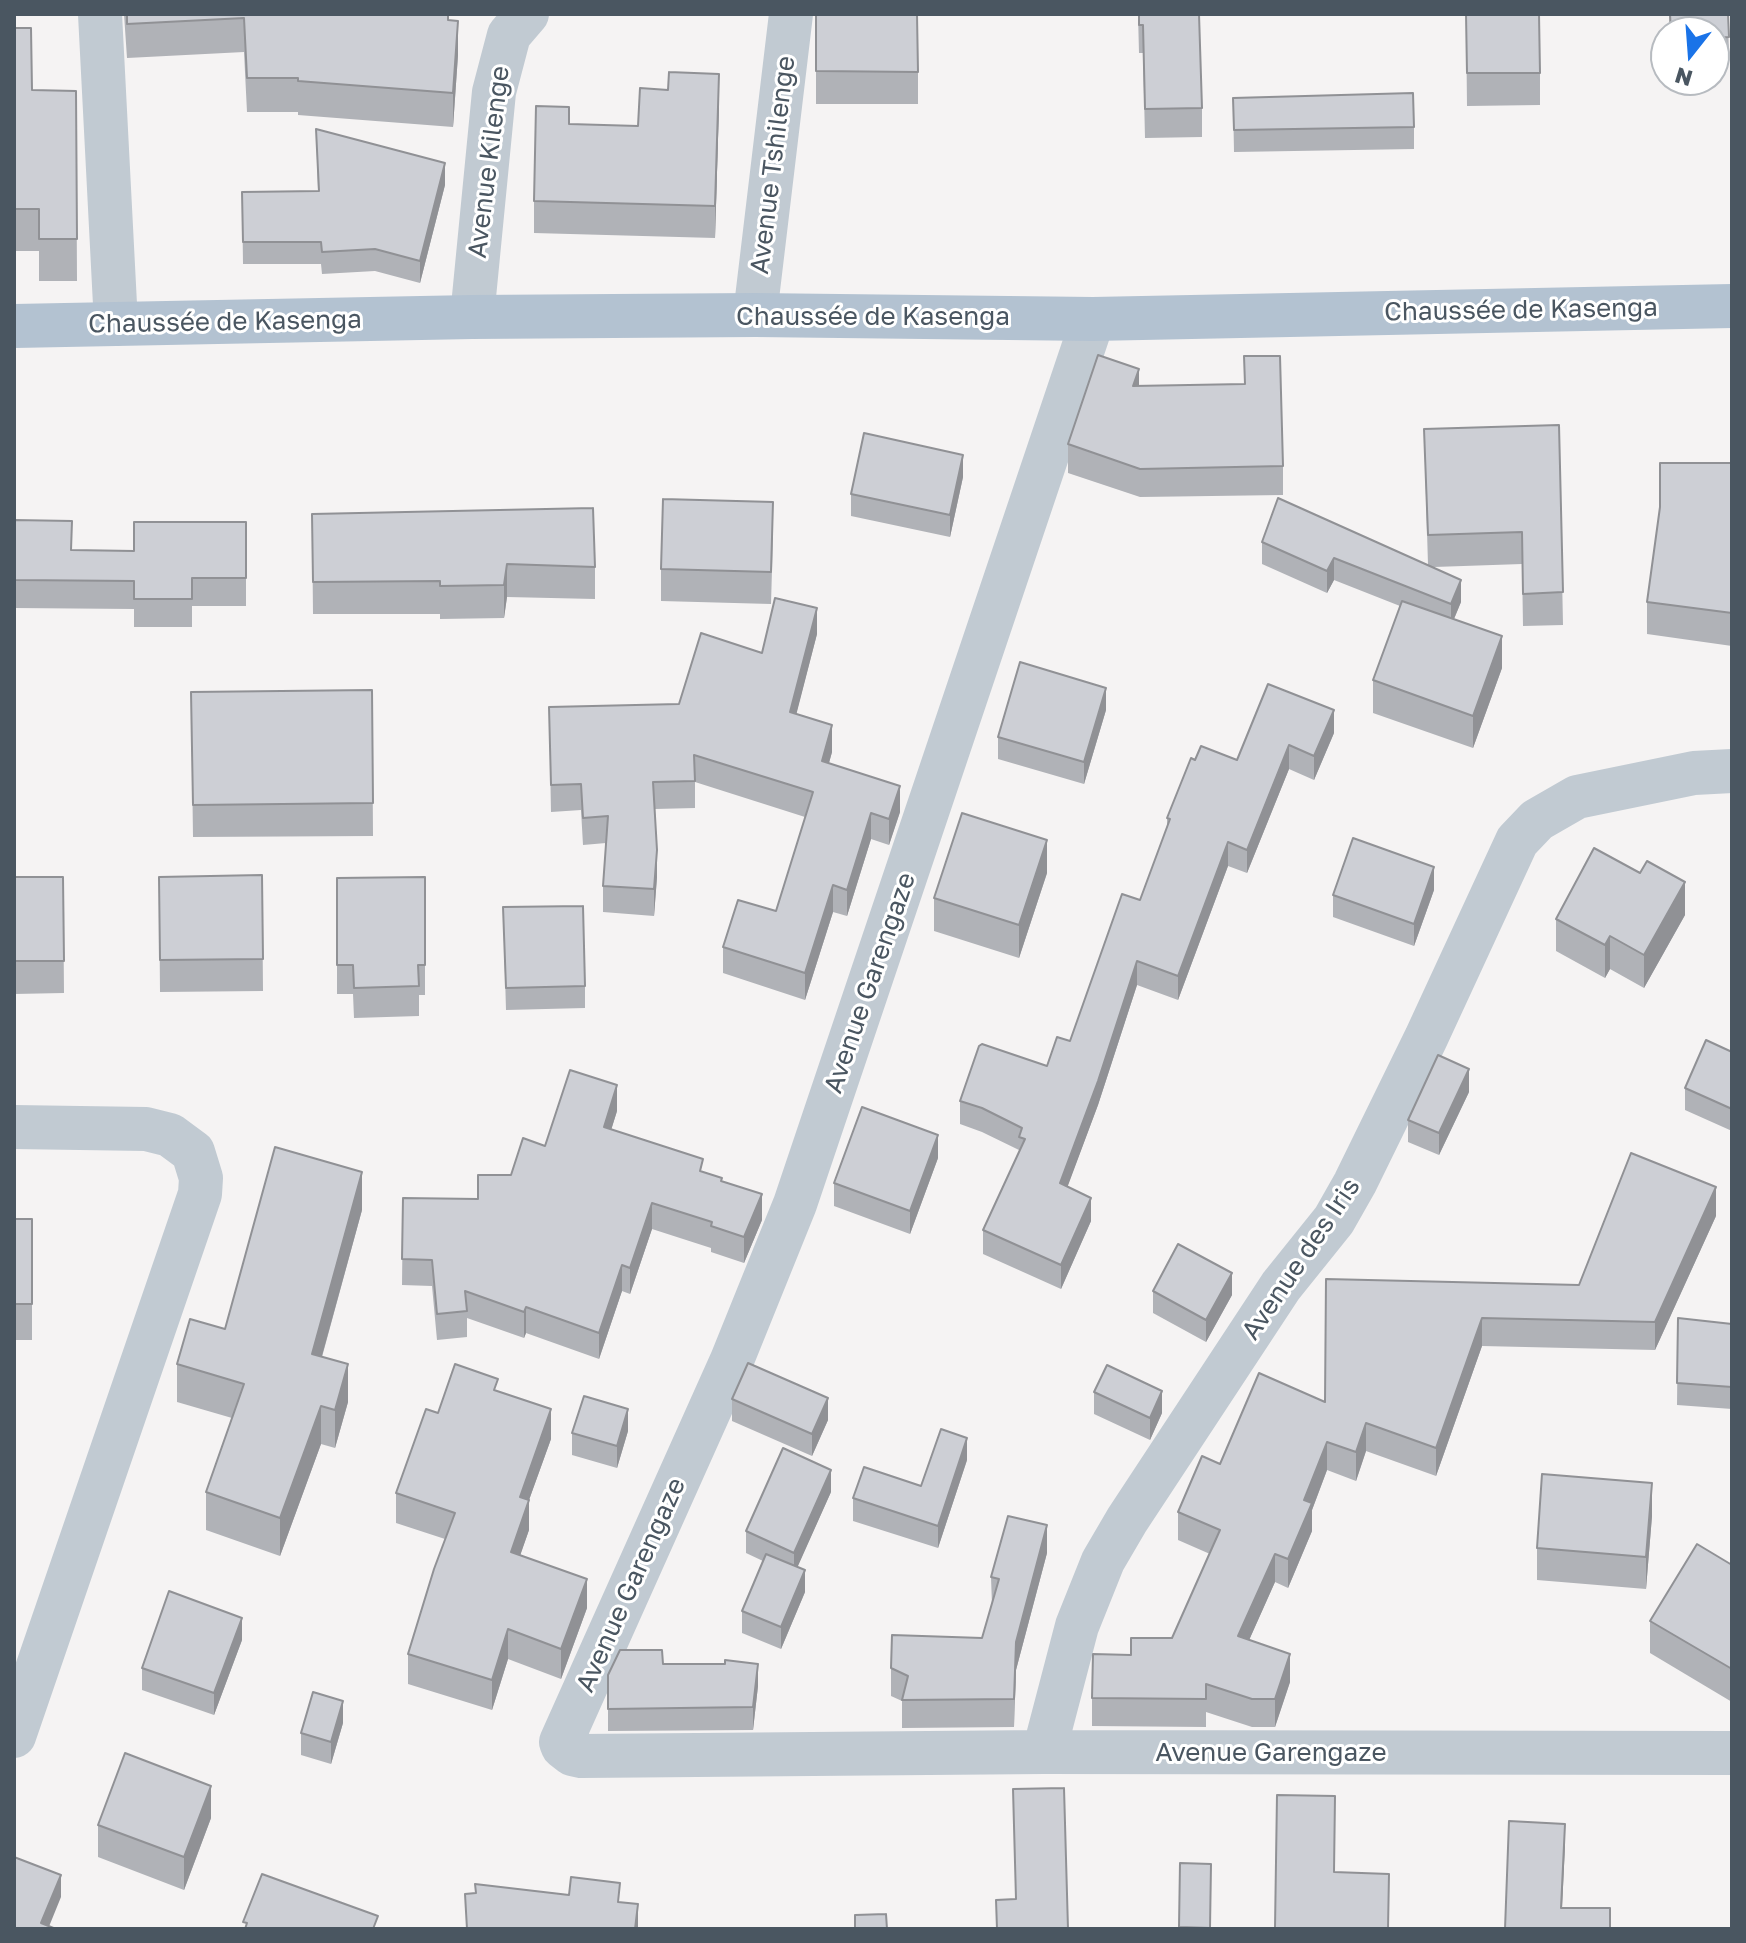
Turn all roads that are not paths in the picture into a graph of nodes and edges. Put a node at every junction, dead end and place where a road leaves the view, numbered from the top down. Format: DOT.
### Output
graph roads {
  1 [pos="100,14"];
  2 [pos="527,14"];
  3 [pos="791,14"];
  4 [pos="1732,306"];
  5 [pos="755,315"];
  6 [pos="472,317"];
  7 [pos="1093,319"];
  8 [pos="116,324"];
  9 [pos="14,326"];
  10 [pos="1732,771"];
  11 [pos="14,1127"];
  12 [pos="14,1736"];
  13 [pos="1044,1752"];
  14 [pos="1732,1753"];
  1 -- 8 [label="street"];
  2 -- 6 [label="street, Avenue Kilenge"];
  3 -- 5 [label="street, Avenue Tshilenge"];
  4 -- 7 [label="main road, Chaussée de Kasenga"];
  5 -- 6 [label="main road, Chaussée de Kasenga"];
  5 -- 7 [label="main road, Chaussée de Kasenga"];
  6 -- 8 [label="main road, Chaussée de Kasenga"];
  7 -- 13 [label="street, Avenue Garengaze"];
  8 -- 9 [label="main road, Chaussée de Kasenga"];
  10 -- 13 [label="street, Avenue des Iris"];
  11 -- 12 [label="street"];
  13 -- 14 [label="street, Avenue Garengaze"];
}
